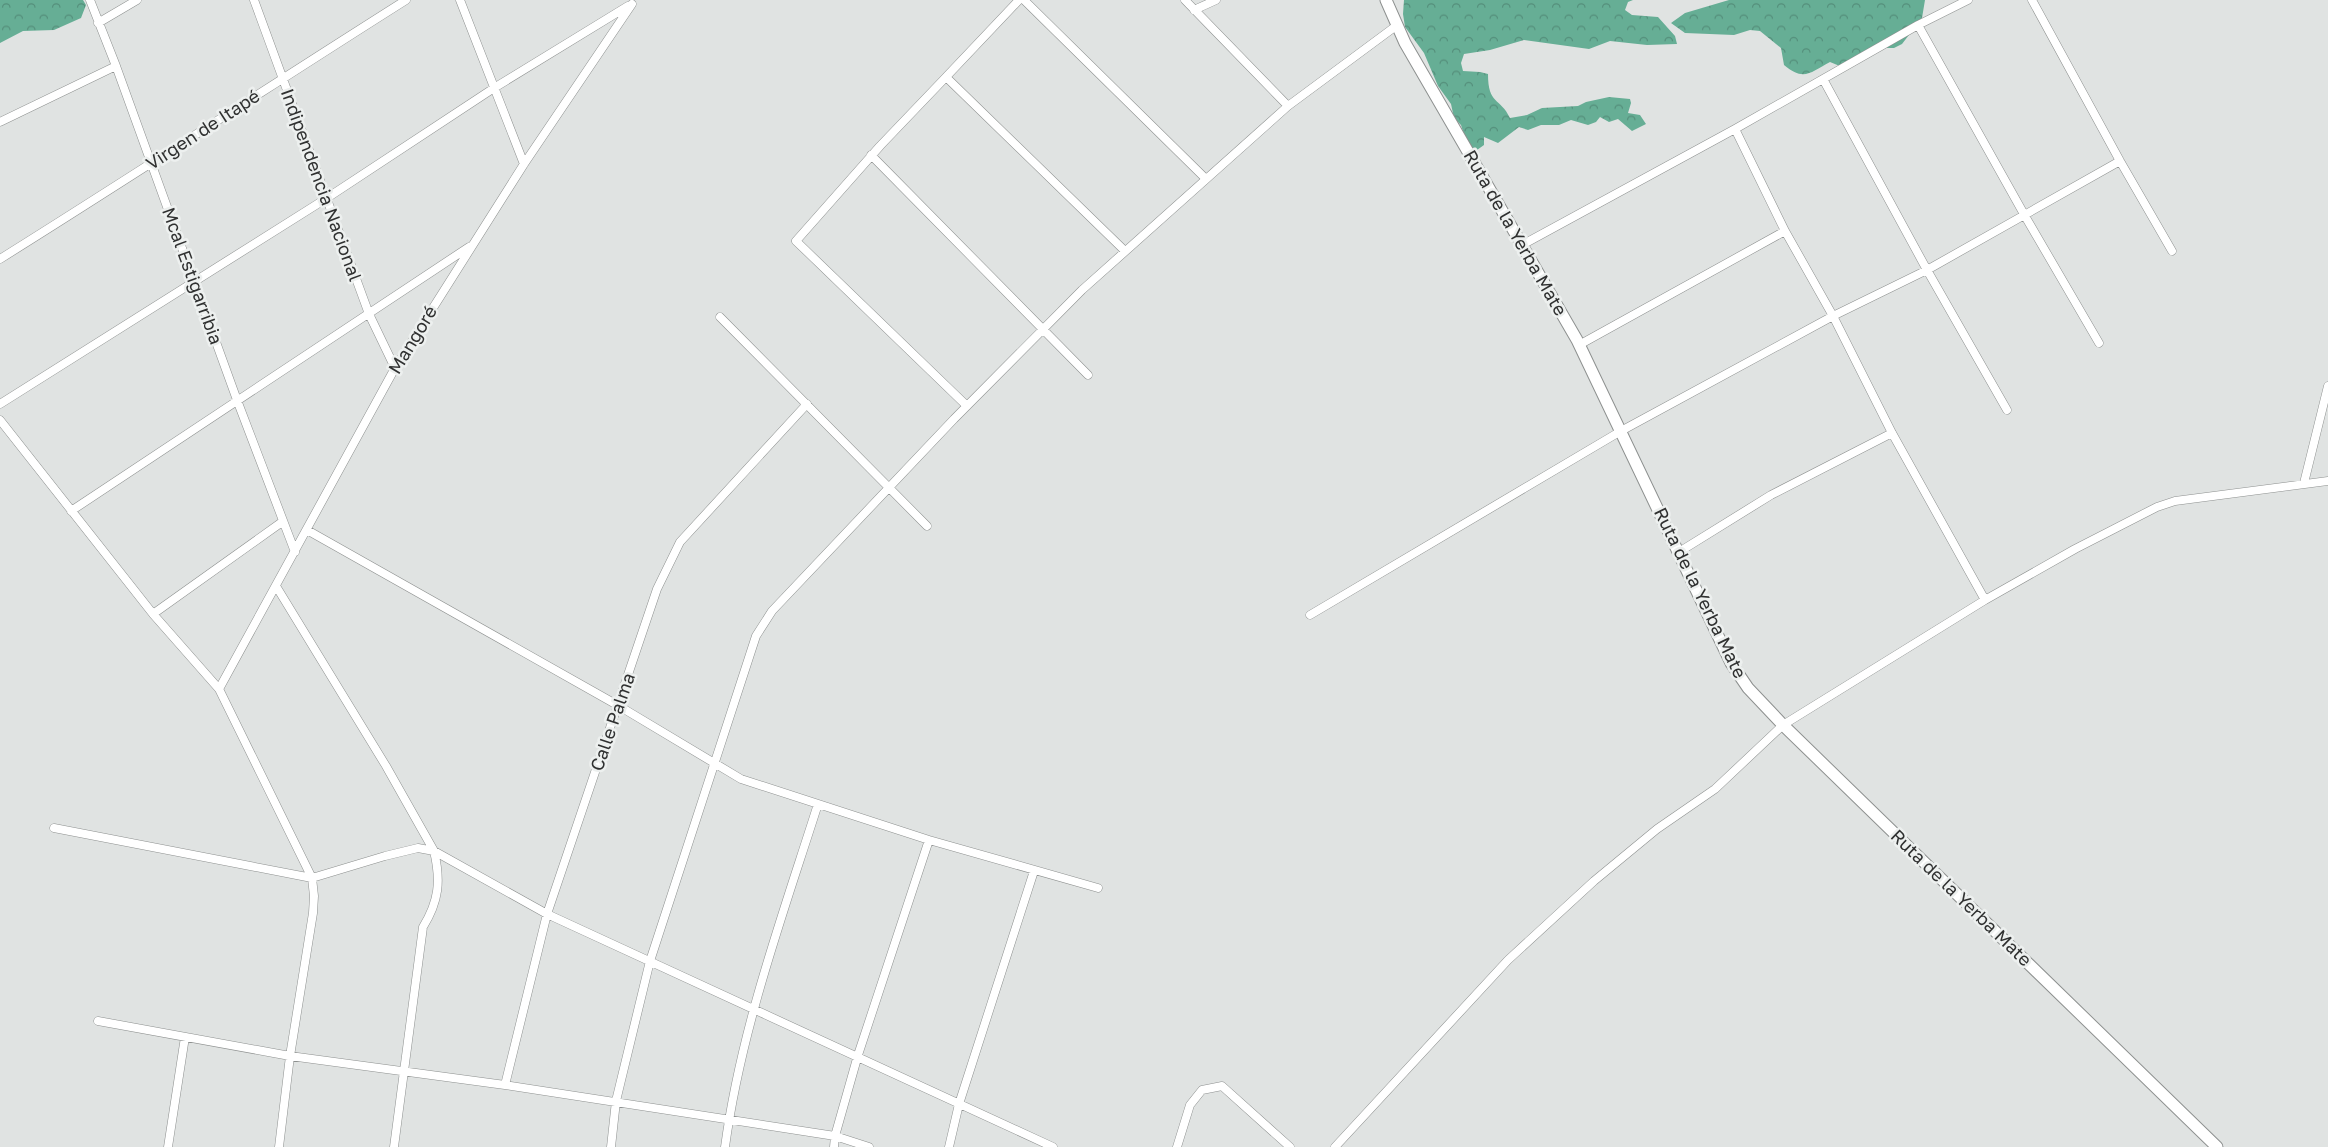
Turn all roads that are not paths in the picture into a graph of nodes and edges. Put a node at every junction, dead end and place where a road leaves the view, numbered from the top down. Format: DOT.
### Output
graph roads {
  1 [pos="90,0"];
  2 [pos="137,0"];
  3 [pos="254,0"];
  4 [pos="406,0"];
  5 [pos="460,0"];
  6 [pos="1019,0"];
  7 [pos="1024,0"];
  8 [pos="1185,0"];
  9 [pos="1216,0"];
  10 [pos="1386,0"];
  11 [pos="1968,0"];
  12 [pos="2032,0"];
  13 [pos="632,2"];
  14 [pos="1194,10"];
  15 [pos="98,23"];
  16 [pos="1918,25"];
  17 [pos="1396,26"];
  18 [pos="116,66"];
  19 [pos="946,77"];
  20 [pos="282,78"];
  21 [pos="1823,79"];
  22 [pos="494,88"];
  23 [pos="1288,106"];
  24 [pos="0,122"];
  25 [pos="1735,129"];
  26 [pos="871,155"];
  27 [pos="2120,161"];
  28 [pos="151,164"];
  29 [pos="524,164"];
  30 [pos="1206,179"];
  31 [pos="327,198"];
  32 [pos="2025,216"];
  33 [pos="1785,231"];
  34 [pos="472,246"];
  35 [pos="1522,246"];
  36 [pos="1125,251"];
  37 [pos="2172,251"];
  38 [pos="0,259"];
  39 [pos="1927,270"];
  40 [pos="194,283"];
  41 [pos="369,314"];
  42 [pos="1833,316"];
  43 [pos="720,318"];
  44 [pos="1043,329"];
  45 [pos="2099,343"];
  46 [pos="1579,345"];
  47 [pos="396,368"];
  48 [pos="1088,375"];
  49 [pos="2328,386"];
  50 [pos="237,400"];
  51 [pos="0,404"];
  52 [pos="807,404"];
  53 [pos="966,406"];
  54 [pos="2007,410"];
  55 [pos="0,420"];
  56 [pos="1622,431"];
  57 [pos="1892,433"];
  58 [pos="2328,481"];
  59 [pos="2304,483"];
  60 [pos="889,486"];
  61 [pos="71,511"];
  62 [pos="282,522"];
  63 [pos="928,526"];
  64 [pos="308,530"];
  65 [pos="295,552"];
  66 [pos="1679,552"];
  67 [pos="276,586"];
  68 [pos="1985,600"];
  69 [pos="152,614"];
  70 [pos="1310,615"];
  71 [pos="219,689"];
  72 [pos="619,706"];
  73 [pos="1783,725"];
  74 [pos="714,762"];
  75 [pos="818,804"];
  76 [pos="54,828"];
  77 [pos="929,840"];
  78 [pos="434,851"];
  79 [pos="1034,871"];
  80 [pos="312,878"];
  81 [pos="1098,888"];
  82 [pos="547,914"];
  83 [pos="650,961"];
  84 [pos="753,1008"];
  85 [pos="98,1021"];
  86 [pos="185,1036"];
  87 [pos="858,1055"];
  88 [pos="290,1056"];
  89 [pos="404,1071"];
  90 [pos="505,1085"];
  91 [pos="616,1101"];
  92 [pos="959,1104"];
  93 [pos="729,1120"];
  94 [pos="835,1136"];
  95 [pos="168,1147"];
  96 [pos="279,1147"];
  97 [pos="394,1147"];
  98 [pos="610,1147"];
  99 [pos="725,1147"];
  100 [pos="834,1147"];
  101 [pos="869,1147"];
  102 [pos="949,1147"];
  103 [pos="1053,1147"];
  104 [pos="1177,1147"];
  105 [pos="1290,1147"];
  106 [pos="1335,1147"];
  107 [pos="2217,1147"];
  1 -- 15 [label="street, Mcal Estigarribia"];
  2 -- 15 [label="street"];
  3 -- 20 [label="street, Indipendencia Nacional"];
  4 -- 20 [label="street, Virgen de Itapé"];
  5 -- 22 [label="street"];
  6 -- 19 [label="street"];
  7 -- 30 [label="street"];
  8 -- 14 [label="street"];
  9 -- 14 [label="street"];
  10 -- 17 [label="main road, Ruta de la Yerba Mate"];
  11 -- 16 [label="street"];
  12 -- 27 [label="street"];
  13 -- 22 [label="street"];
  13 -- 29 [label="street, Mangoré"];
  14 -- 23 [label="street"];
  15 -- 18 [label="street, Mcal Estigarribia"];
  16 -- 21 [label="street"];
  16 -- 32 [label="street"];
  17 -- 23 [label="street"];
  17 -- 35 [label="main road, Ruta de la Yerba Mate"];
  18 -- 24 [label="street"];
  18 -- 28 [label="street, Mcal Estigarribia"];
  19 -- 26 [label="street"];
  19 -- 36 [label="street"];
  20 -- 28 [label="street, Virgen de Itapé"];
  20 -- 31 [label="street, Indipendencia Nacional"];
  21 -- 25 [label="street"];
  21 -- 39 [label="street"];
  22 -- 29 [label="street"];
  22 -- 31 [label="street"];
  23 -- 30 [label="street"];
  25 -- 33 [label="street"];
  25 -- 35 [label="street"];
  26 -- 44 [label="street"];
  26 -- 53 [label="street"];
  27 -- 32 [label="street"];
  27 -- 37 [label="street"];
  28 -- 38 [label="street, Virgen de Itapé"];
  28 -- 40 [label="street, Mcal Estigarribia"];
  29 -- 34 [label="street, Mangoré"];
  30 -- 36 [label="street"];
  31 -- 40 [label="street"];
  31 -- 41 [label="street, Indipendencia Nacional"];
  32 -- 39 [label="street"];
  32 -- 45 [label="street"];
  33 -- 42 [label="street"];
  33 -- 46 [label="street"];
  34 -- 41 [label="street"];
  34 -- 47 [label="street, Mangoré"];
  35 -- 46 [label="main road, Ruta de la Yerba Mate"];
  36 -- 44 [label="street"];
  39 -- 42 [label="street"];
  39 -- 54 [label="street"];
  40 -- 50 [label="street, Mcal Estigarribia"];
  40 -- 51 [label="street"];
  41 -- 47 [label="street, Indipendencia Nacional"];
  41 -- 50 [label="street"];
  42 -- 56 [label="street"];
  42 -- 57 [label="street"];
  43 -- 52 [label="street"];
  44 -- 48 [label="street"];
  44 -- 53 [label="street"];
  46 -- 56 [label="main road, Ruta de la Yerba Mate"];
  47 -- 64 [label="street, Mangoré"];
  49 -- 59 [label="street"];
  50 -- 61 [label="street"];
  50 -- 62 [label="street, Mcal Estigarribia"];
  52 -- 60 [label="street"];
  52 -- 72 [label="street, Calle Palma"];
  53 -- 60 [label="street"];
  55 -- 61 [label="street"];
  56 -- 66 [label="main road, Ruta de la Yerba Mate"];
  56 -- 70 [label="street"];
  57 -- 66 [label="street"];
  57 -- 68 [label="street"];
  58 -- 59 [label="street"];
  59 -- 68 [label="street"];
  60 -- 63 [label="street"];
  60 -- 74 [label="street"];
  61 -- 69 [label="street"];
  62 -- 65 [label="street, Mcal Estigarribia"];
  62 -- 69 [label="street"];
  64 -- 65 [label="street, Mangoré"];
  64 -- 72 [label="street"];
  65 -- 67 [label="street, Mangoré"];
  66 -- 73 [label="main road, Ruta de la Yerba Mate"];
  67 -- 71 [label="street, Mangoré"];
  67 -- 78 [label="street"];
  68 -- 73 [label="street"];
  69 -- 71 [label="street"];
  71 -- 80 [label="street"];
  72 -- 74 [label="street"];
  72 -- 82 [label="street, Calle Palma"];
  73 -- 106 [label="street"];
  73 -- 107 [label="main road, Ruta de la Yerba Mate"];
  74 -- 75 [label="street"];
  74 -- 83 [label="street"];
  75 -- 77 [label="street"];
  75 -- 84 [label="street"];
  76 -- 80 [label="street"];
  77 -- 79 [label="street"];
  77 -- 87 [label="street"];
  78 -- 80 [label="street"];
  78 -- 82 [label="street"];
  78 -- 89 [label="street"];
  79 -- 81 [label="street"];
  79 -- 92 [label="street"];
  80 -- 88 [label="street"];
  82 -- 83 [label="street"];
  82 -- 90 [label="street, Calle Palma"];
  83 -- 84 [label="street"];
  83 -- 91 [label="street"];
  84 -- 87 [label="street"];
  84 -- 93 [label="street"];
  85 -- 86 [label="street"];
  86 -- 88 [label="street"];
  86 -- 95 [label="street"];
  87 -- 92 [label="street"];
  87 -- 94 [label="street"];
  88 -- 89 [label="street"];
  88 -- 96 [label="street"];
  89 -- 90 [label="street"];
  89 -- 97 [label="street"];
  90 -- 91 [label="street"];
  91 -- 93 [label="street"];
  91 -- 98 [label="street"];
  92 -- 102 [label="street"];
  92 -- 103 [label="street"];
  93 -- 94 [label="street"];
  93 -- 99 [label="street"];
  94 -- 100 [label="street"];
  94 -- 101 [label="street"];
  104 -- 105 [label="street"];
}
